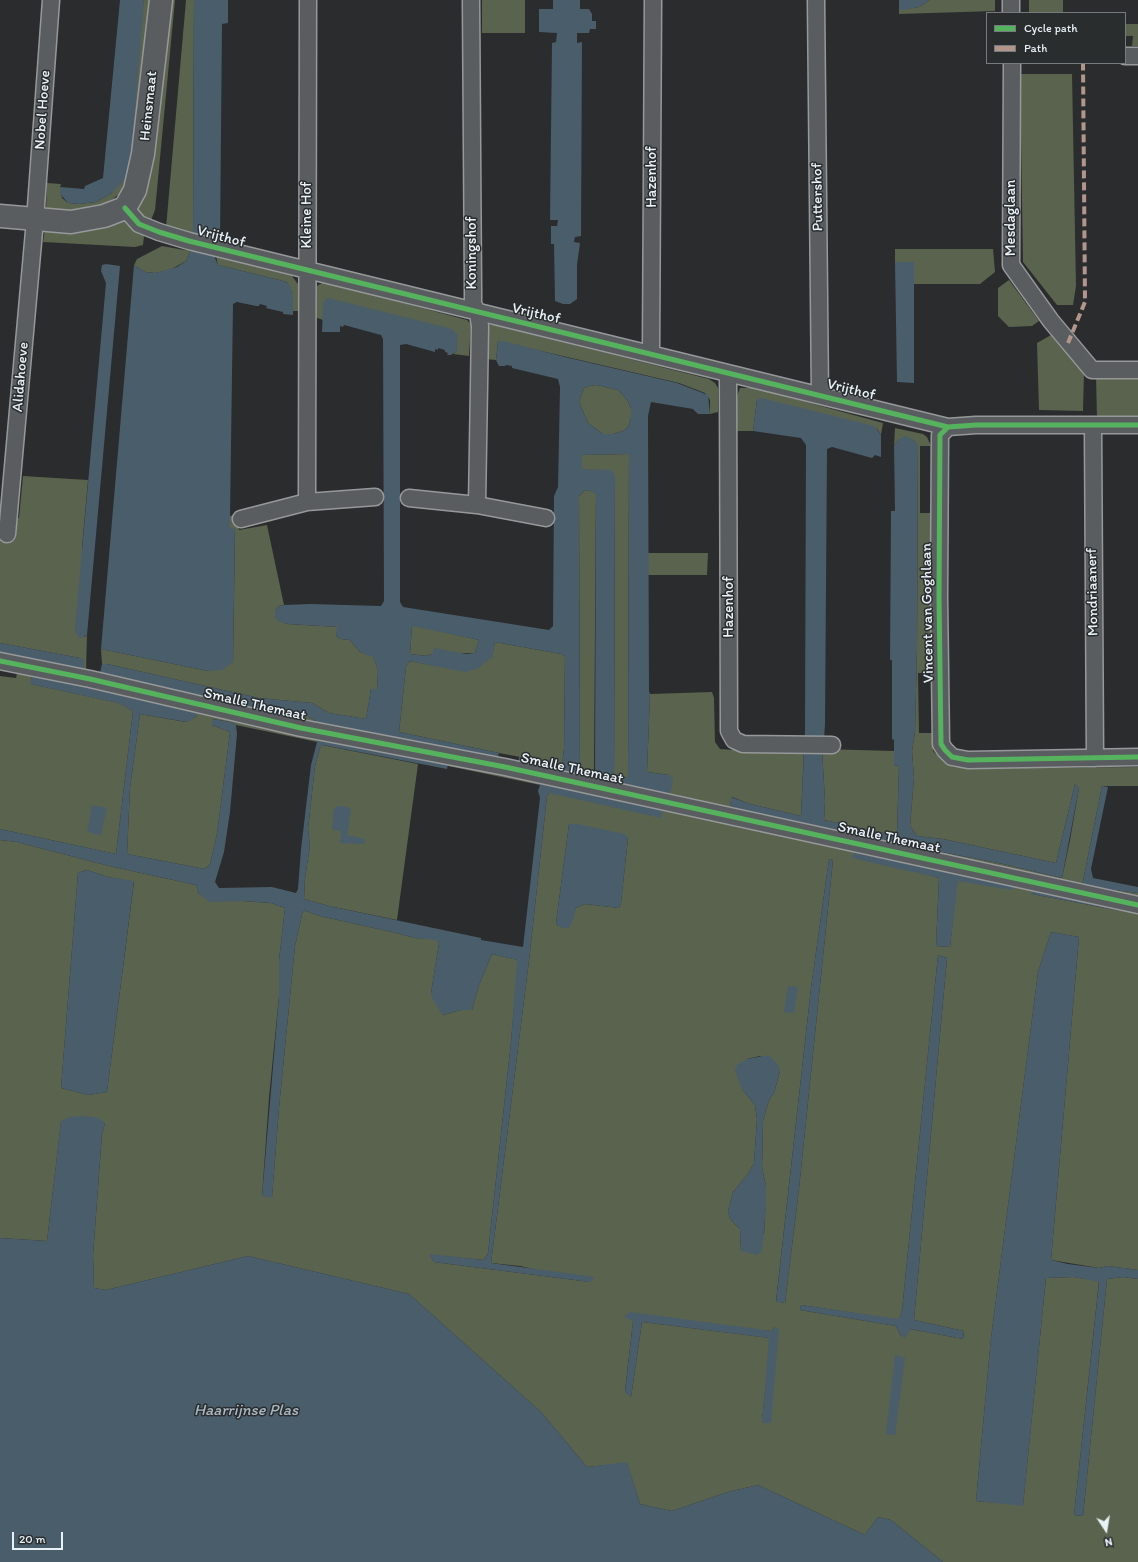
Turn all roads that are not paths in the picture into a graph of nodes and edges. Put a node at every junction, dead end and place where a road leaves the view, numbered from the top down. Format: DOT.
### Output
graph roads {
  1 [pos="51,0"];
  2 [pos="161,0"];
  3 [pos="308,0"];
  4 [pos="471,0"];
  5 [pos="653,0"];
  6 [pos="816,0"];
  7 [pos="1011,0"];
  8 [pos="1011,12"];
  9 [pos="1126,56"];
  10 [pos="1138,56"];
  11 [pos="1012,64"];
  12 [pos="126,208"];
  13 [pos="0,216"];
  14 [pos="35,220"];
  15 [pos="307,271"];
  16 [pos="478,313"];
  17 [pos="651,353"];
  18 [pos="1138,370"];
  19 [pos="728,373"];
  20 [pos="820,395"];
  21 [pos="1138,425"];
  22 [pos="1093,426"];
  23 [pos="948,427"];
  24 [pos="375,497"];
  25 [pos="409,498"];
  26 [pos="307,502"];
  27 [pos="477,505"];
  28 [pos="546,518"];
  29 [pos="241,519"];
  30 [pos="7,534"];
  31 [pos="0,661"];
  32 [pos="832,745"];
  33 [pos="1095,758"];
  34 [pos="1138,758"];
  35 [pos="1138,905"];
  1 -- 14 [label="street, Nobel Hoeve"];
  2 -- 12 [label="street, Heinsmaat"];
  3 -- 15 [label="street, Kleine Hof"];
  4 -- 16 [label="street, Koningshof"];
  5 -- 17 [label="street, Hazenhof"];
  6 -- 20 [label="street, Puttershof"];
  7 -- 8 [label="street"];
  9 -- 10 [label="street"];
  11 -- 18 [label="street, Mesdaglaan"];
  12 -- 14 [label="street"];
  12 -- 15 [label="street, Vrijthof"];
  13 -- 14 [label="street"];
  14 -- 30 [label="street, Alidahoeve"];
  15 -- 16 [label="street, Vrijthof"];
  15 -- 26 [label="street, Kleine Hof"];
  16 -- 17 [label="street, Vrijthof"];
  16 -- 27 [label="street, Koningshof"];
  17 -- 19 [label="street, Vrijthof"];
  19 -- 20 [label="street, Vrijthof"];
  19 -- 32 [label="street, Hazenhof"];
  20 -- 23 [label="street, Vrijthof"];
  21 -- 22 [label="street"];
  22 -- 23 [label="street"];
  22 -- 33 [label="street, Mondriaanerf"];
  23 -- 33 [label="street, Vincent van Goghlaan"];
  24 -- 26 [label="street"];
  25 -- 27 [label="street"];
  26 -- 29 [label="street"];
  27 -- 28 [label="street"];
  31 -- 35 [label="street, Smalle Themaat"];
  33 -- 34 [label="street, Vincent van Goghlaan"];
}
